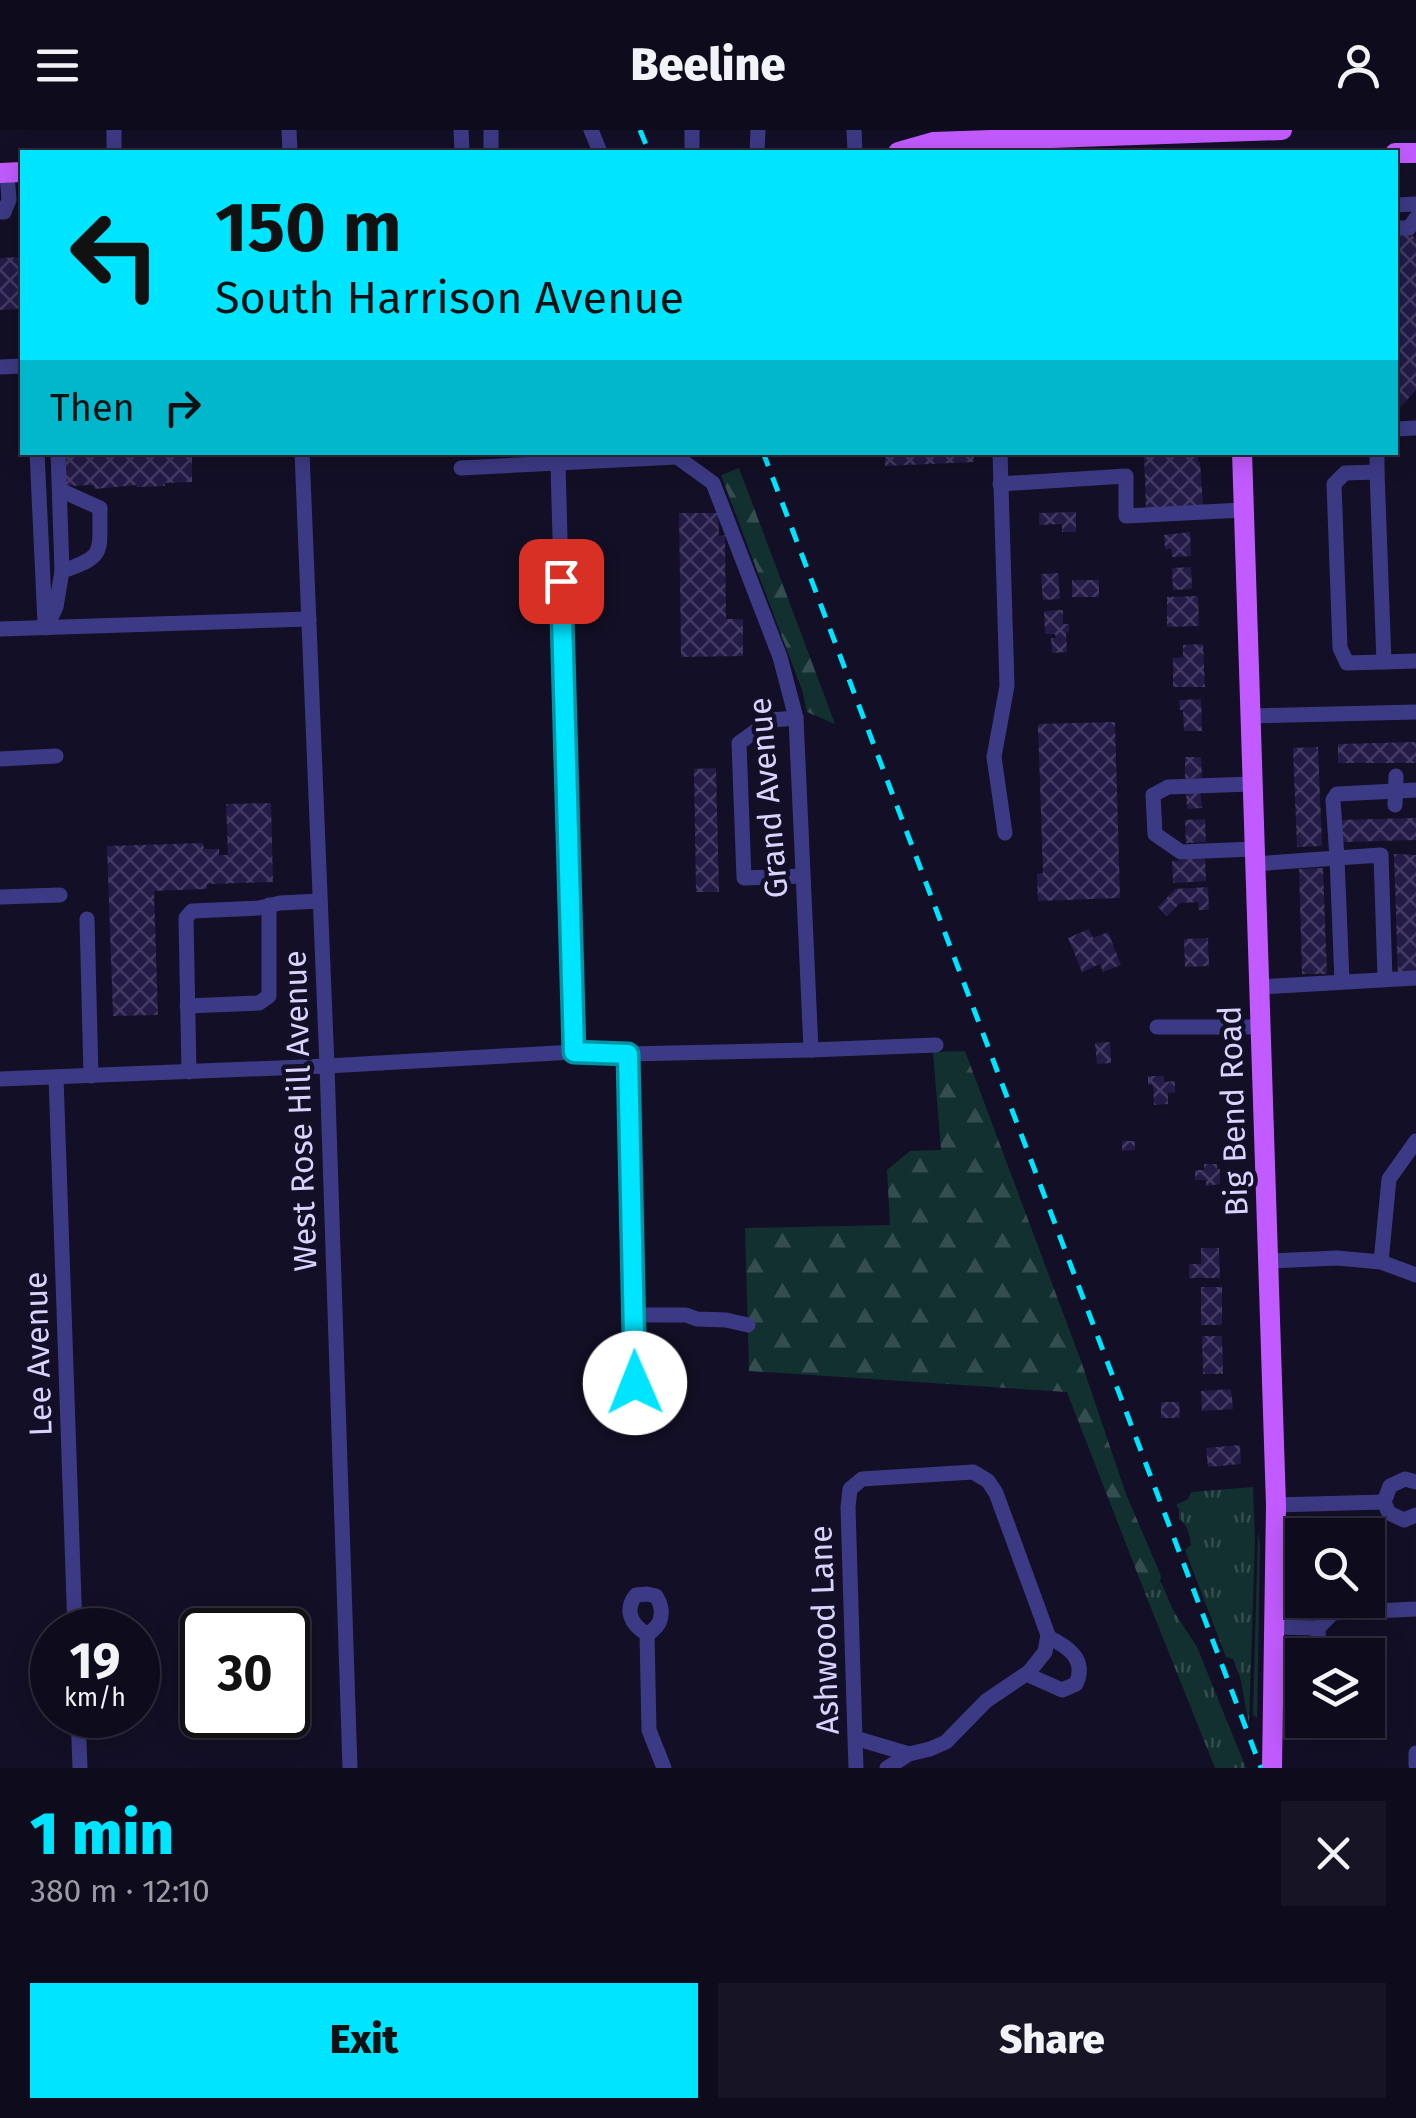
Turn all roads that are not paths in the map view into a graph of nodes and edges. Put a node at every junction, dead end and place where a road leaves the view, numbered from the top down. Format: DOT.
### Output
graph roads {
  1 [pos="1282,130"];
  2 [pos="1145,132"];
  3 [pos="1090,134"];
  4 [pos="950,136"];
  5 [pos="1219,138"];
  6 [pos="1245,138"];
  7 [pos="990,141"];
  8 [pos="905,150"];
  9 [pos="10,173"];
  10 [pos="0,212"];
  11 [pos="37,455"];
  12 [pos="58,455"];
  13 [pos="302,455"];
  14 [pos="676,455"];
  15 [pos="1000,455"];
  16 [pos="1242,455"];
  17 [pos="1377,455"];
  18 [pos="558,464"];
  19 [pos="462,468"];
  20 [pos="1377,472"];
  21 [pos="1000,484"];
  22 [pos="60,490"];
  23 [pos="1243,510"];
  24 [pos="62,571"];
  25 [pos="309,619"];
  26 [pos="46,628"];
  27 [pos="0,630"];
  28 [pos="1416,660"];
  29 [pos="1384,662"];
  30 [pos="1416,712"];
  31 [pos="1249,716"];
  32 [pos="796,718"];
  33 [pos="56,756"];
  34 [pos="0,759"];
  35 [pos="1252,784"];
  36 [pos="1416,790"];
  37 [pos="1005,834"];
  38 [pos="1254,856"];
  39 [pos="1337,858"];
  40 [pos="803,876"];
  41 [pos="60,895"];
  42 [pos="0,898"];
  43 [pos="320,901"];
  44 [pos="269,905"];
  45 [pos="86,919"];
  46 [pos="1385,978"];
  47 [pos="1416,978"];
  48 [pos="1342,981"];
  49 [pos="1259,986"];
  50 [pos="187,1006"];
  51 [pos="1157,1027"];
  52 [pos="1260,1027"];
  53 [pos="936,1045"];
  54 [pos="811,1050"];
  55 [pos="574,1052"];
  56 [pos="628,1054"];
  57 [pos="327,1066"];
  58 [pos="189,1072"];
  59 [pos="91,1076"];
  60 [pos="56,1077"];
  61 [pos="0,1078"];
  62 [pos="1416,1141"];
  63 [pos="1269,1262"];
  64 [pos="1381,1262"];
  65 [pos="1416,1275"];
  66 [pos="634,1315"];
  67 [pos="748,1325"];
  68 [pos="635,1383"];
  69 [pos="1416,1482"];
  70 [pos="1384,1502"];
  71 [pos="1276,1505"];
  72 [pos="1416,1515"];
  73 [pos="74,1608"];
  74 [pos="1416,1609"];
  75 [pos="1273,1627"];
  76 [pos="1318,1628"];
  77 [pos="646,1634"];
  78 [pos="1048,1638"];
  79 [pos="1318,1638"];
  80 [pos="1026,1674"];
  81 [pos="79,1738"];
  82 [pos="855,1738"];
  83 [pos="1416,1752"];
  84 [pos="909,1754"];
  85 [pos="1274,1762"];
  86 [pos="1416,1765"];
  87 [pos="80,1768"];
  88 [pos="350,1768"];
  89 [pos="664,1768"];
  90 [pos="856,1768"];
  91 [pos="886,1768"];
  1 -- 6 [label="main road"];
  2 -- 3 [label="main road"];
  2 -- 5 [label="main road"];
  3 -- 7 [label="main road"];
  4 -- 7 [label="main road"];
  4 -- 8 [label="main road"];
  5 -- 6 [label="main road"];
  9 -- 10 [label="street"];
  11 -- 26 [label="street"];
  12 -- 22 [label="street"];
  13 -- 25 [label="street, West Rose Hill Avenue"];
  14 -- 18 [label="street"];
  14 -- 32 [label="street, Grand Avenue"];
  15 -- 21 [label="street"];
  16 -- 23 [label="main road, Big Bend Road"];
  17 -- 20 [label="street"];
  18 -- 19 [label="street"];
  18 -- 55 [label="street"];
  20 -- 29 [label="street"];
  20 -- 29 [label="street"];
  21 -- 23 [label="street"];
  21 -- 37 [label="street"];
  22 -- 24 [label="street"];
  22 -- 24 [label="street"];
  23 -- 31 [label="main road, Big Bend Road"];
  24 -- 26 [label="street"];
  25 -- 26 [label="street"];
  25 -- 43 [label="street, West Rose Hill Avenue"];
  26 -- 27 [label="street"];
  28 -- 29 [label="street"];
  30 -- 31 [label="street"];
  31 -- 35 [label="main road, Big Bend Road"];
  32 -- 40 [label="street, Grand Avenue"];
  32 -- 40 [label="street"];
  33 -- 34 [label="street"];
  35 -- 38 [label="main road, Big Bend Road"];
  35 -- 38 [label="street"];
  36 -- 39 [label="street"];
  38 -- 39 [label="street"];
  38 -- 49 [label="main road, Big Bend Road"];
  39 -- 46 [label="street"];
  39 -- 48 [label="street"];
  40 -- 54 [label="street, Grand Avenue"];
  41 -- 42 [label="street"];
  43 -- 44 [label="street"];
  43 -- 57 [label="street, West Rose Hill Avenue"];
  44 -- 50 [label="street"];
  44 -- 50 [label="street"];
  45 -- 59 [label="street"];
  46 -- 47 [label="street"];
  46 -- 48 [label="street"];
  48 -- 49 [label="street"];
  49 -- 52 [label="main road, Big Bend Road"];
  50 -- 58 [label="street"];
  51 -- 52 [label="street"];
  52 -- 63 [label="main road, Big Bend Road"];
  53 -- 54 [label="street"];
  54 -- 56 [label="street"];
  55 -- 56 [label="street"];
  55 -- 57 [label="street"];
  56 -- 66 [label="street"];
  57 -- 58 [label="street"];
  57 -- 88 [label="street, West Rose Hill Avenue"];
  58 -- 59 [label="street"];
  59 -- 60 [label="street"];
  60 -- 61 [label="street"];
  60 -- 73 [label="street, Lee Avenue"];
  62 -- 64 [label="street"];
  63 -- 64 [label="street"];
  63 -- 71 [label="main road, Big Bend Road"];
  64 -- 65 [label="street"];
  66 -- 67 [label="street"];
  66 -- 68 [label="street"];
  69 -- 70 [label="street"];
  70 -- 71 [label="street"];
  70 -- 72 [label="street"];
  71 -- 75 [label="main road, Big Bend Road"];
  74 -- 76 [label="street"];
  75 -- 76 [label="street"];
  75 -- 85 [label="main road, Big Bend Road"];
  76 -- 79 [label="street"];
  77 -- 89 [label="street"];
  78 -- 80 [label="street"];
  78 -- 80 [label="street"];
  78 -- 82 [label="street, Ashwood Lane"];
  80 -- 84 [label="street"];
  81 -- 87 [label="street"];
  82 -- 84 [label="street"];
  82 -- 90 [label="street, Ashwood Lane"];
  83 -- 86 [label="street"];
  84 -- 91 [label="street"];
}
